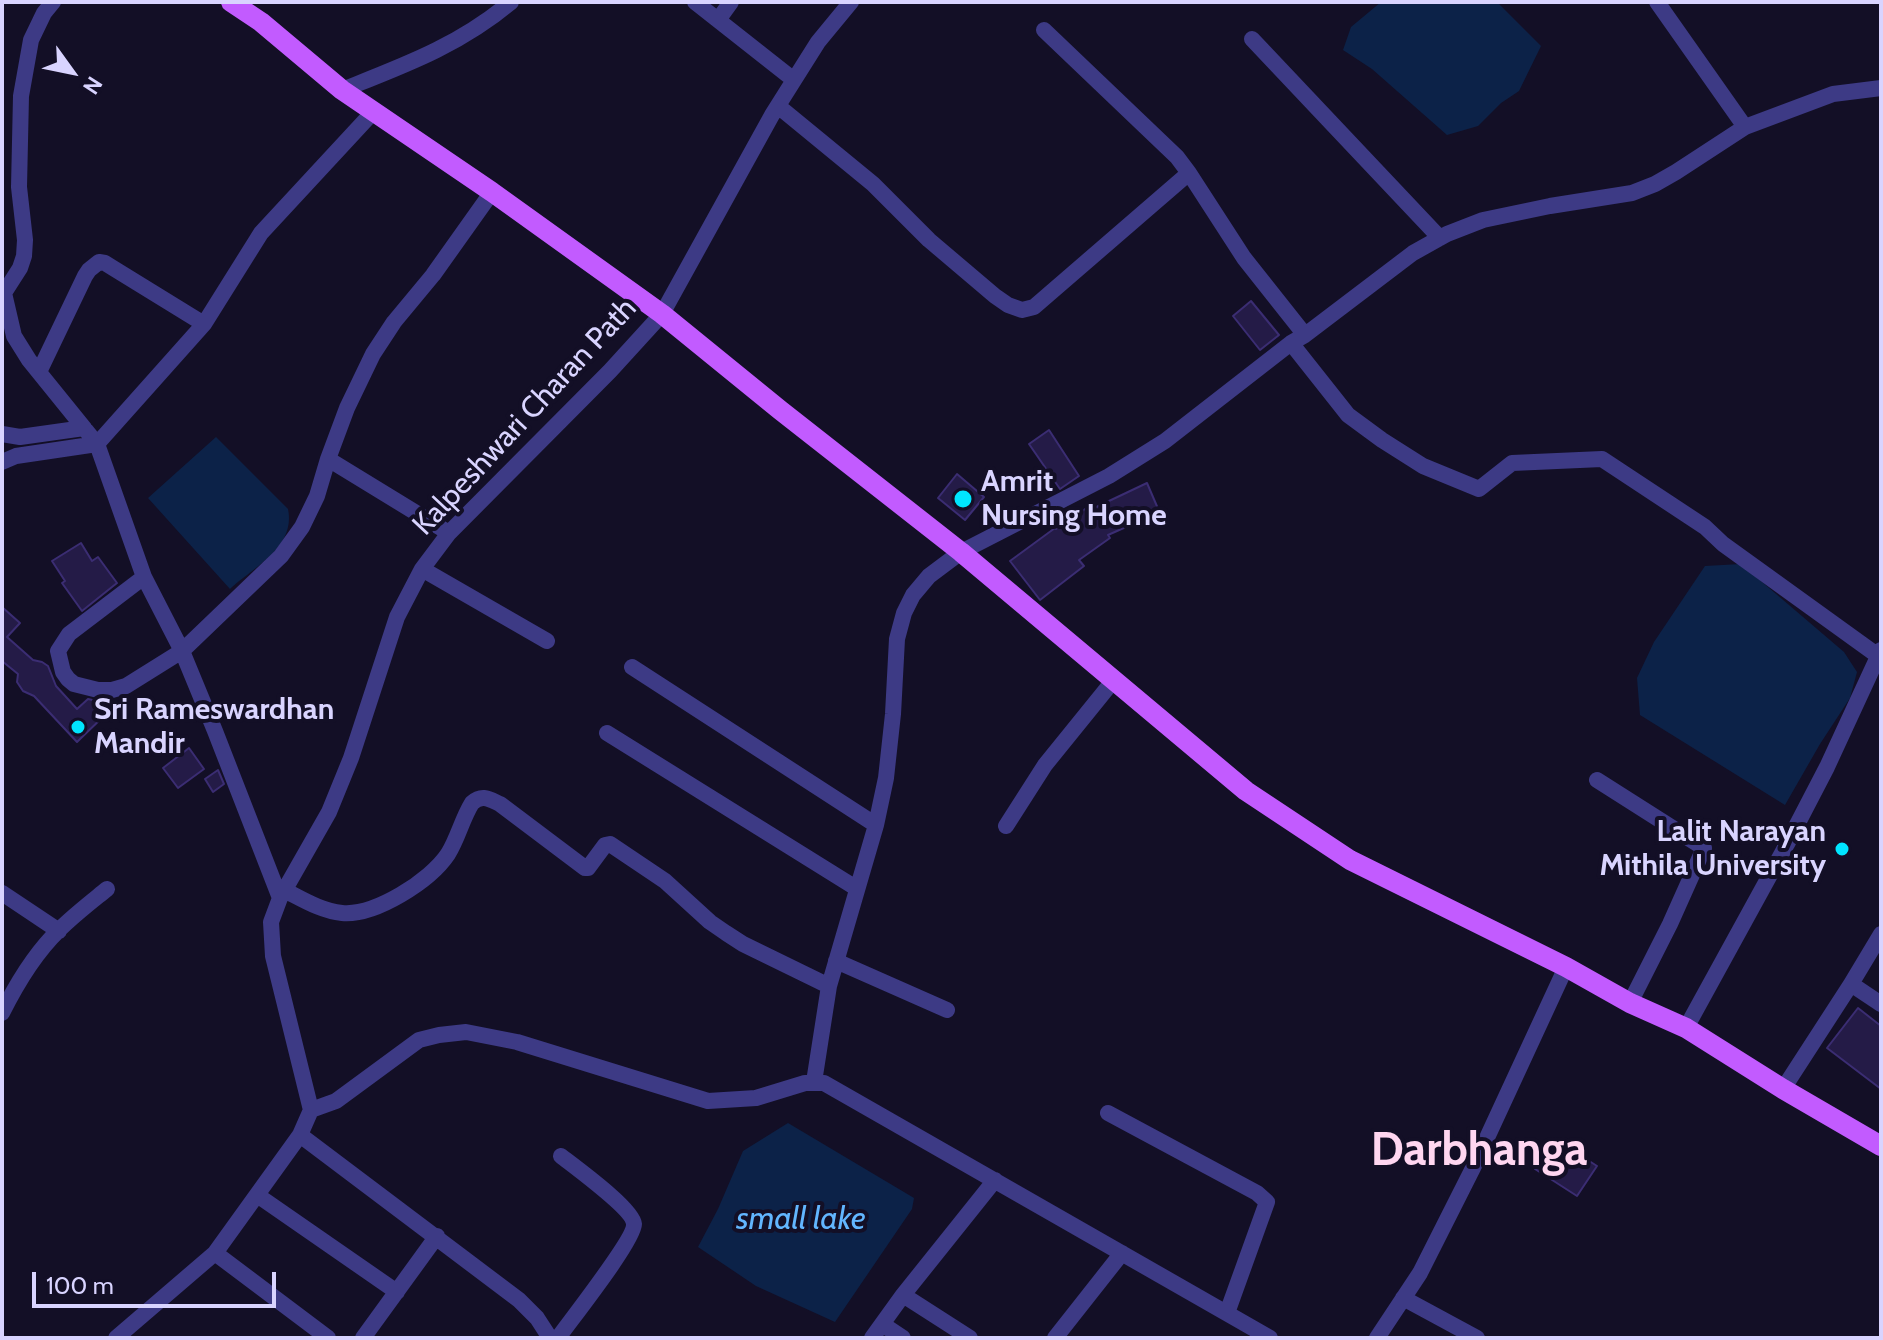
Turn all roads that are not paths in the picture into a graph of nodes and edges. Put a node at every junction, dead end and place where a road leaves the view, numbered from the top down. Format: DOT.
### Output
graph roads {
  1 [pos="53,2"];
  2 [pos="231,2"];
  3 [pos="695,2"];
  4 [pos="731,2"];
  5 [pos="851,2"];
  6 [pos="1657,2"];
  7 [pos="501,5"];
  8 [pos="718,20"];
  9 [pos="1044,30"];
  10 [pos="1252,39"];
  11 [pos="794,80"];
  12 [pos="1881,88"];
  13 [pos="342,90"];
  14 [pos="778,106"];
  15 [pos="374,111"];
  16 [pos="1745,127"];
  17 [pos="1189,173"];
  18 [pos="492,192"];
  19 [pos="1440,238"];
  20 [pos="3,293"];
  21 [pos="662,314"];
  22 [pos="204,324"];
  23 [pos="1298,339"];
  24 [pos="39,372"];
  25 [pos="84,428"];
  26 [pos="2,434"];
  27 [pos="97,444"];
  28 [pos="328,459"];
  29 [pos="2,462"];
  30 [pos="449,533"];
  31 [pos="961,552"];
  32 [pos="422,569"];
  33 [pos="144,577"];
  34 [pos="547,641"];
  35 [pos="182,651"];
  36 [pos="1880,655"];
  37 [pos="632,667"];
  38 [pos="1113,681"];
  39 [pos="607,733"];
  40 [pos="1597,780"];
  41 [pos="876,825"];
  42 [pos="1006,826"];
  43 [pos="856,888"];
  44 [pos="107,889"];
  45 [pos="2,893"];
  46 [pos="282,894"];
  47 [pos="59,931"];
  48 [pos="1881,934"];
  49 [pos="836,961"];
  50 [pos="1566,967"];
  51 [pos="1851,984"];
  52 [pos="829,986"];
  53 [pos="1630,1003"];
  54 [pos="1881,1004"];
  55 [pos="947,1010"];
  56 [pos="2,1013"];
  57 [pos="1686,1028"];
  58 [pos="814,1082"];
  59 [pos="1783,1089"];
  60 [pos="311,1110"];
  61 [pos="1108,1113"];
  62 [pos="300,1135"];
  63 [pos="1881,1146"];
  64 [pos="561,1156"];
  65 [pos="995,1180"];
  66 [pos="257,1195"];
  67 [pos="437,1236"];
  68 [pos="215,1253"];
  69 [pos="1122,1253"];
  70 [pos="397,1292"];
  71 [pos="903,1295"];
  72 [pos="1403,1298"];
  73 [pos="1227,1313"];
  74 [pos="877,1331"];
  75 [pos="116,1338"];
  76 [pos="328,1338"];
  77 [pos="363,1338"];
  78 [pos="550,1338"];
  79 [pos="558,1338"];
  80 [pos="903,1338"];
  81 [pos="970,1338"];
  82 [pos="1055,1338"];
  83 [pos="1270,1338"];
  84 [pos="1377,1338"];
  85 [pos="1477,1338"];
  1 -- 20 [label="street"];
  2 -- 13 [label="main road"];
  3 -- 8 [label="street"];
  4 -- 8 [label="street"];
  5 -- 11 [label="street, Kalpeshwari Charan Path"];
  6 -- 16 [label="street"];
  7 -- 13 [label="street"];
  8 -- 11 [label="street"];
  9 -- 17 [label="street"];
  10 -- 19 [label="street"];
  11 -- 14 [label="street, Kalpeshwari Charan Path"];
  12 -- 16 [label="street"];
  13 -- 15 [label="main road"];
  14 -- 17 [label="street"];
  14 -- 21 [label="street, Kalpeshwari Charan Path"];
  15 -- 18 [label="main road"];
  15 -- 22 [label="street"];
  16 -- 19 [label="street"];
  17 -- 23 [label="street"];
  18 -- 21 [label="main road"];
  18 -- 28 [label="street"];
  19 -- 23 [label="street"];
  20 -- 24 [label="street"];
  21 -- 30 [label="street, Kalpeshwari Charan Path"];
  21 -- 31 [label="main road"];
  22 -- 24 [label="street"];
  22 -- 27 [label="street"];
  23 -- 31 [label="street"];
  23 -- 36 [label="street"];
  24 -- 25 [label="street"];
  25 -- 26 [label="street"];
  25 -- 27 [label="street"];
  27 -- 29 [label="street"];
  27 -- 33 [label="street"];
  28 -- 30 [label="street"];
  28 -- 35 [label="street"];
  30 -- 32 [label="street, Kalpeshwari Charan Path"];
  31 -- 38 [label="main road"];
  31 -- 41 [label="street"];
  32 -- 34 [label="street"];
  32 -- 46 [label="street, Kalpeshwari Charan Path"];
  33 -- 35 [label="street"];
  33 -- 35 [label="street"];
  35 -- 46 [label="street"];
  36 -- 57 [label="street"];
  37 -- 41 [label="street"];
  38 -- 42 [label="street"];
  38 -- 50 [label="main road"];
  39 -- 43 [label="street"];
  40 -- 53 [label="street"];
  41 -- 43 [label="street"];
  43 -- 49 [label="street"];
  44 -- 47 [label="street"];
  45 -- 47 [label="street"];
  46 -- 52 [label="street"];
  46 -- 60 [label="street, Kalpeshwari Charan Path"];
  47 -- 56 [label="street"];
  48 -- 51 [label="street"];
  49 -- 52 [label="street"];
  49 -- 55 [label="street"];
  50 -- 53 [label="main road"];
  50 -- 72 [label="street"];
  51 -- 54 [label="street"];
  51 -- 59 [label="street"];
  52 -- 58 [label="street"];
  53 -- 57 [label="main road"];
  57 -- 59 [label="main road"];
  58 -- 60 [label="street"];
  58 -- 65 [label="street"];
  59 -- 63 [label="main road"];
  60 -- 62 [label="street"];
  61 -- 73 [label="street"];
  62 -- 66 [label="street"];
  62 -- 67 [label="street"];
  64 -- 79 [label="street"];
  65 -- 69 [label="street"];
  65 -- 71 [label="street"];
  66 -- 68 [label="street"];
  66 -- 70 [label="street"];
  67 -- 70 [label="street"];
  67 -- 78 [label="street"];
  68 -- 75 [label="street"];
  68 -- 76 [label="street"];
  69 -- 73 [label="street"];
  69 -- 82 [label="street"];
  70 -- 77 [label="street"];
  71 -- 74 [label="street"];
  71 -- 81 [label="street"];
  72 -- 84 [label="street"];
  72 -- 85 [label="street"];
  73 -- 83 [label="street"];
  74 -- 80 [label="street"];
}
